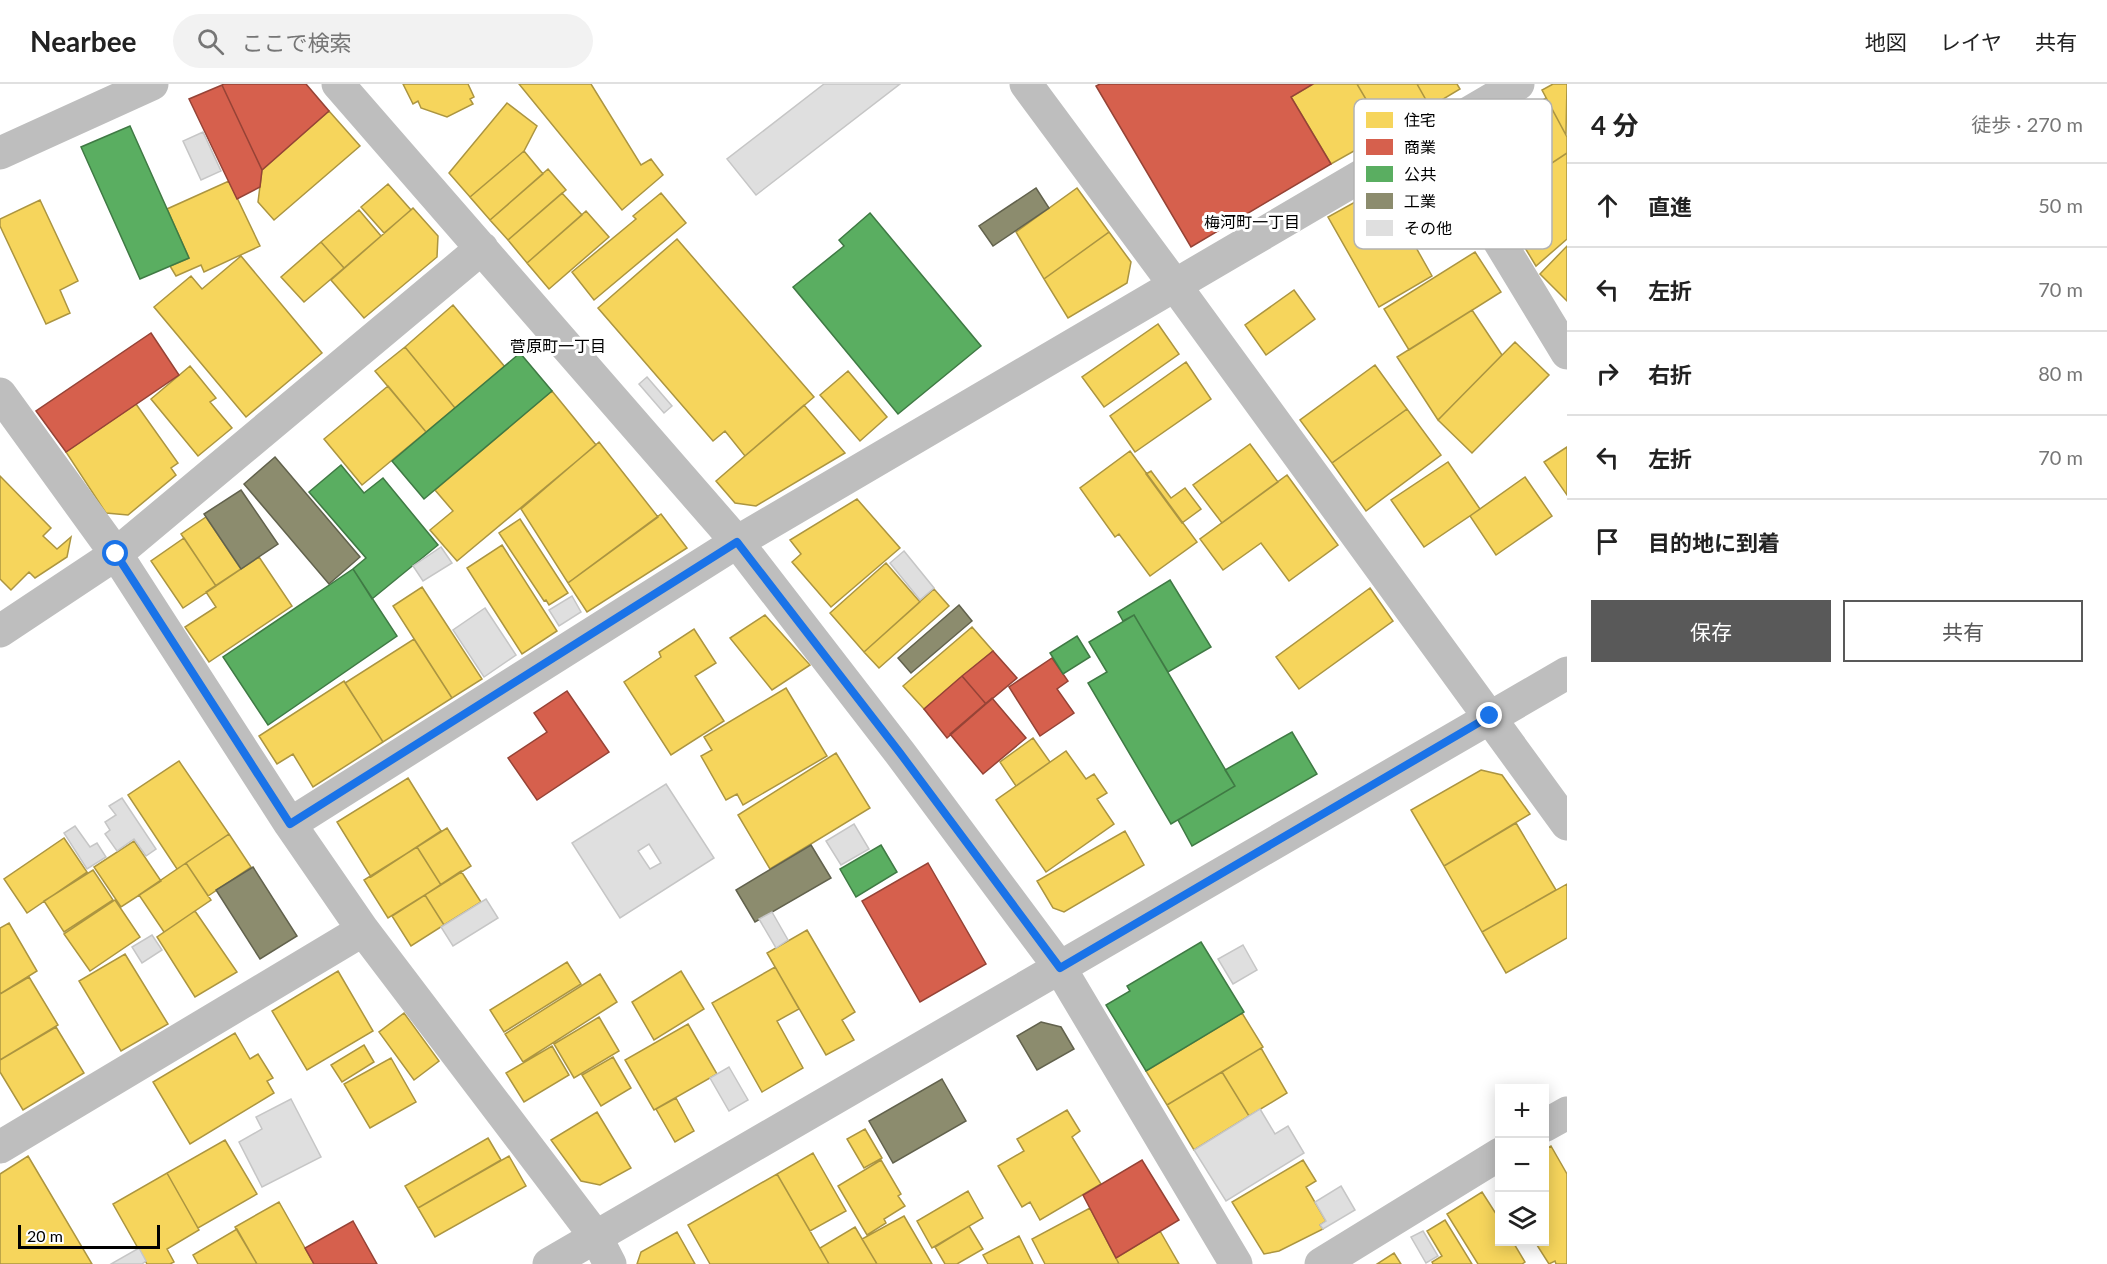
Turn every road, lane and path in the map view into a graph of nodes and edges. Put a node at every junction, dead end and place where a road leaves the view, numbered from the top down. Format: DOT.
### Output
graph roads {
  1 [pos="152,84"];
  2 [pos="338,84"];
  3 [pos="1026,84"];
  4 [pos="1518,84"];
  5 [pos="1493,99"];
  6 [pos="0,153"];
  7 [pos="1354,181"];
  8 [pos="482,248"];
  9 [pos="1504,249"];
  10 [pos="1174,284"];
  11 [pos="1567,353"];
  12 [pos="0,394"];
  13 [pos="737,542"];
  14 [pos="116,554"];
  15 [pos="0,631"];
  16 [pos="1567,673"];
  17 [pos="1490,716"];
  18 [pos="290,824"];
  19 [pos="1567,824"];
  20 [pos="363,930"];
  21 [pos="1060,968"];
  22 [pos="1567,1113"];
  23 [pos="1549,1124"];
  24 [pos="0,1147"];
  25 [pos="1495,1157"];
  26 [pos="603,1251"];
  27 [pos="549,1264"];
  28 [pos="1236,1264"];
  29 [pos="1321,1264"];
  1 -- 6 [label="street"];
  2 -- 8 [label="street"];
  3 -- 10 [label="street"];
  4 -- 5 [label="street"];
  7 -- 10 [label="street"];
  8 -- 13 [label="street"];
  8 -- 14 [label="street"];
  9 -- 11 [label="street"];
  10 -- 13 [label="street"];
  10 -- 17 [label="street"];
  12 -- 14 [label="street"];
  13 -- 18 [label="street"];
  13 -- 21 [label="street"];
  14 -- 15 [label="street"];
  14 -- 18 [label="street"];
  16 -- 17 [label="street"];
  17 -- 19 [label="street"];
  17 -- 21 [label="street"];
  18 -- 20 [label="street"];
  20 -- 24 [label="street"];
  20 -- 26 [label="street"];
  21 -- 26 [label="street"];
  21 -- 28 [label="street"];
  22 -- 23 [label="street"];
  25 -- 29 [label="street"];
  26 -- 27 [label="street"];
}
